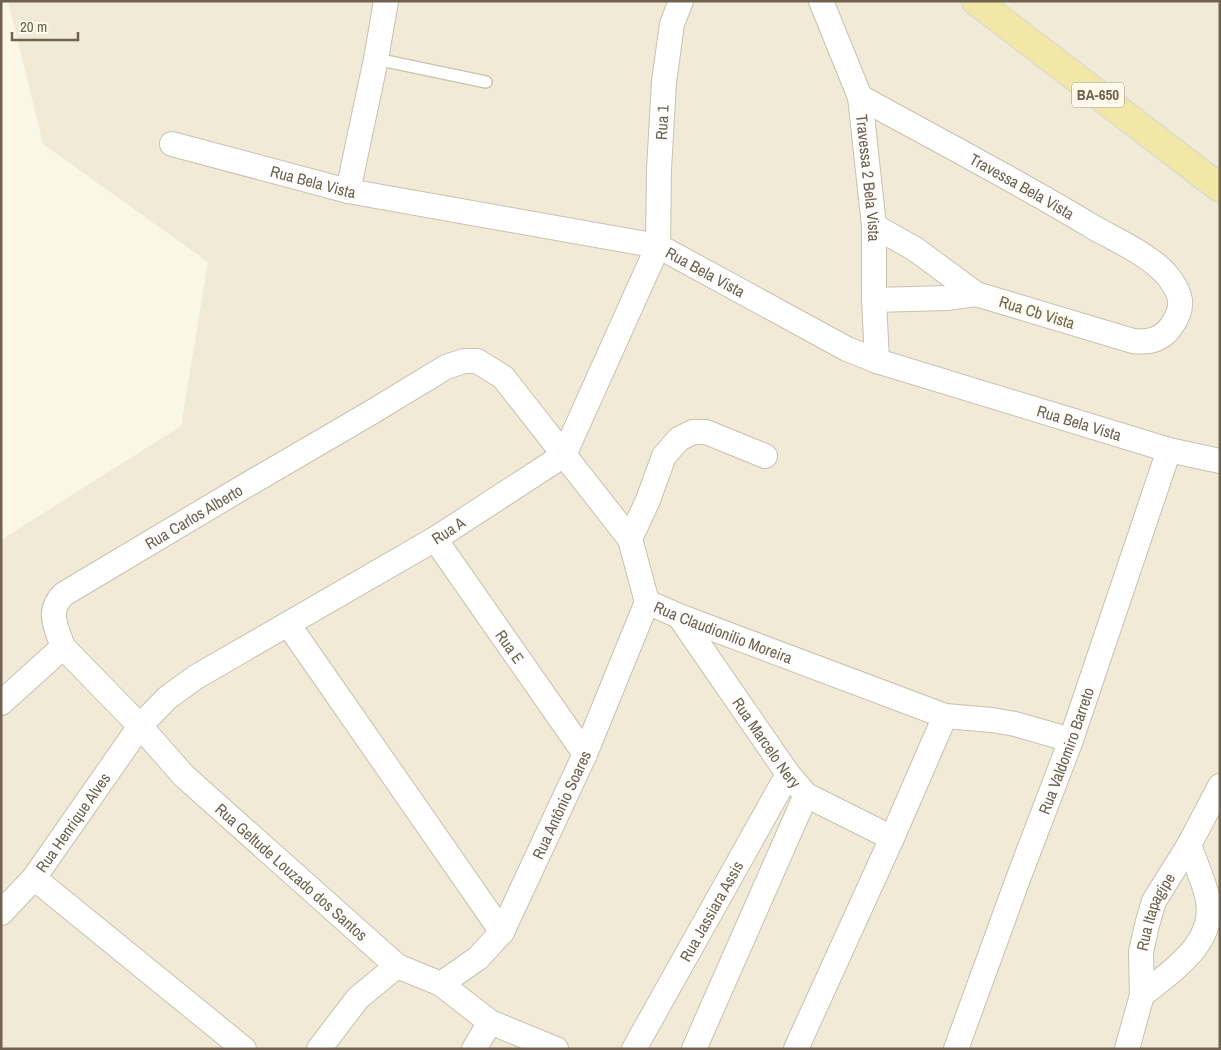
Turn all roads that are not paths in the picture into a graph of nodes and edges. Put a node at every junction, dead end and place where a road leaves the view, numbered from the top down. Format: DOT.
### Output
graph roads {
  1 [pos="386,1"];
  2 [pos="681,1"];
  3 [pos="821,1"];
  4 [pos="976,1"];
  5 [pos="376,59"];
  6 [pos="486,82"];
  7 [pos="860,98"];
  8 [pos="172,144"];
  9 [pos="1220,188"];
  10 [pos="348,191"];
  11 [pos="874,226"];
  12 [pos="658,246"];
  13 [pos="1175,288"];
  14 [pos="976,294"];
  15 [pos="874,300"];
  16 [pos="877,361"];
  17 [pos="446,367"];
  18 [pos="1169,450"];
  19 [pos="564,455"];
  20 [pos="765,456"];
  21 [pos="1220,461"];
  22 [pos="435,539"];
  23 [pos="630,539"];
  24 [pos="647,602"];
  25 [pos="679,616"];
  26 [pos="288,624"];
  27 [pos="63,647"];
  28 [pos="1,703"];
  29 [pos="945,716"];
  30 [pos="140,726"];
  31 [pos="1071,740"];
  32 [pos="585,754"];
  33 [pos="788,774"];
  34 [pos="1220,786"];
  35 [pos="806,795"];
  36 [pos="1189,845"];
  37 [pos="888,848"];
  38 [pos="34,878"];
  39 [pos="1,913"];
  40 [pos="502,932"];
  41 [pos="397,966"];
  42 [pos="441,984"];
  43 [pos="1142,995"];
  44 [pos="490,1022"];
  45 [pos="244,1049"];
  46 [pos="319,1049"];
  47 [pos="474,1049"];
  48 [pos="556,1049"];
  49 [pos="634,1049"];
  50 [pos="694,1049"];
  51 [pos="796,1049"];
  52 [pos="956,1049"];
  53 [pos="1126,1049"];
  1 -- 5 [label="street"];
  2 -- 12 [label="street, Rua 1"];
  3 -- 7 [label="street, Travessa 2 Bela Vista"];
  4 -- 9 [label="main road, BA-650"];
  5 -- 6 [label="lane"];
  5 -- 10 [label="street"];
  7 -- 11 [label="street, Travessa 2 Bela Vista"];
  7 -- 13 [label="street, Travessa Bela Vista"];
  8 -- 10 [label="street, Rua Bela Vista"];
  10 -- 12 [label="street, Rua Bela Vista"];
  11 -- 14 [label="street, Rua Cb Vista"];
  11 -- 15 [label="street, Travessa 2 Bela Vista"];
  12 -- 16 [label="street, Rua Bela Vista"];
  12 -- 19 [label="street"];
  13 -- 14 [label="street, Rua Cb Vista"];
  14 -- 15 [label="street"];
  15 -- 16 [label="street, Travessa 2 Bela Vista"];
  16 -- 18 [label="street, Rua Bela Vista"];
  17 -- 19 [label="street, Rua Claudionilio Moreira"];
  17 -- 27 [label="street, Rua Carlos Alberto"];
  18 -- 21 [label="street, Rua Bela Vista"];
  18 -- 31 [label="street, Rua Valdomiro Barreto"];
  19 -- 22 [label="street, Rua A"];
  19 -- 23 [label="street, Rua Claudionilio Moreira"];
  20 -- 23 [label="street"];
  22 -- 26 [label="street, Rua A"];
  22 -- 32 [label="street, Rua E"];
  23 -- 24 [label="street, Rua Claudionilio Moreira"];
  24 -- 25 [label="street, Rua Claudionilio Moreira"];
  24 -- 32 [label="street, Rua Antônio Soares"];
  25 -- 29 [label="street, Rua Claudionilio Moreira"];
  25 -- 33 [label="street, Rua Marcelo Nery"];
  26 -- 30 [label="street, Rua A"];
  26 -- 40 [label="street"];
  27 -- 28 [label="street"];
  27 -- 30 [label="street, Rua Geltude Louzado dos Santos"];
  29 -- 31 [label="street, Rua Claudionilio Moreira"];
  29 -- 37 [label="street"];
  30 -- 38 [label="street, Rua Henrique Alves"];
  30 -- 41 [label="street, Rua Geltude Louzado dos Santos"];
  31 -- 52 [label="street, Rua Valdomiro Barreto"];
  32 -- 40 [label="street, Rua Antônio Soares"];
  33 -- 35 [label="street, Rua Marcelo Nery"];
  33 -- 49 [label="street, Rua Jassiara Assis"];
  34 -- 36 [label="street, Rua Itapagipe"];
  35 -- 37 [label="street, Rua Marcelo Nery"];
  35 -- 50 [label="street"];
  36 -- 43 [label="street, Rua Itapagipe"];
  36 -- 43 [label="street"];
  37 -- 51 [label="street"];
  38 -- 39 [label="street, Rua Henrique Alves"];
  38 -- 45 [label="street"];
  40 -- 42 [label="street, Rua Antônio Soares"];
  41 -- 42 [label="street, Rua Geltude Louzado dos Santos"];
  41 -- 46 [label="street"];
  42 -- 44 [label="street, Rua Geltude Louzado dos Santos"];
  43 -- 53 [label="street, Rua Itapagipe"];
  44 -- 47 [label="street"];
  44 -- 48 [label="street, Rua Geltude Louzado dos Santos"];
}
